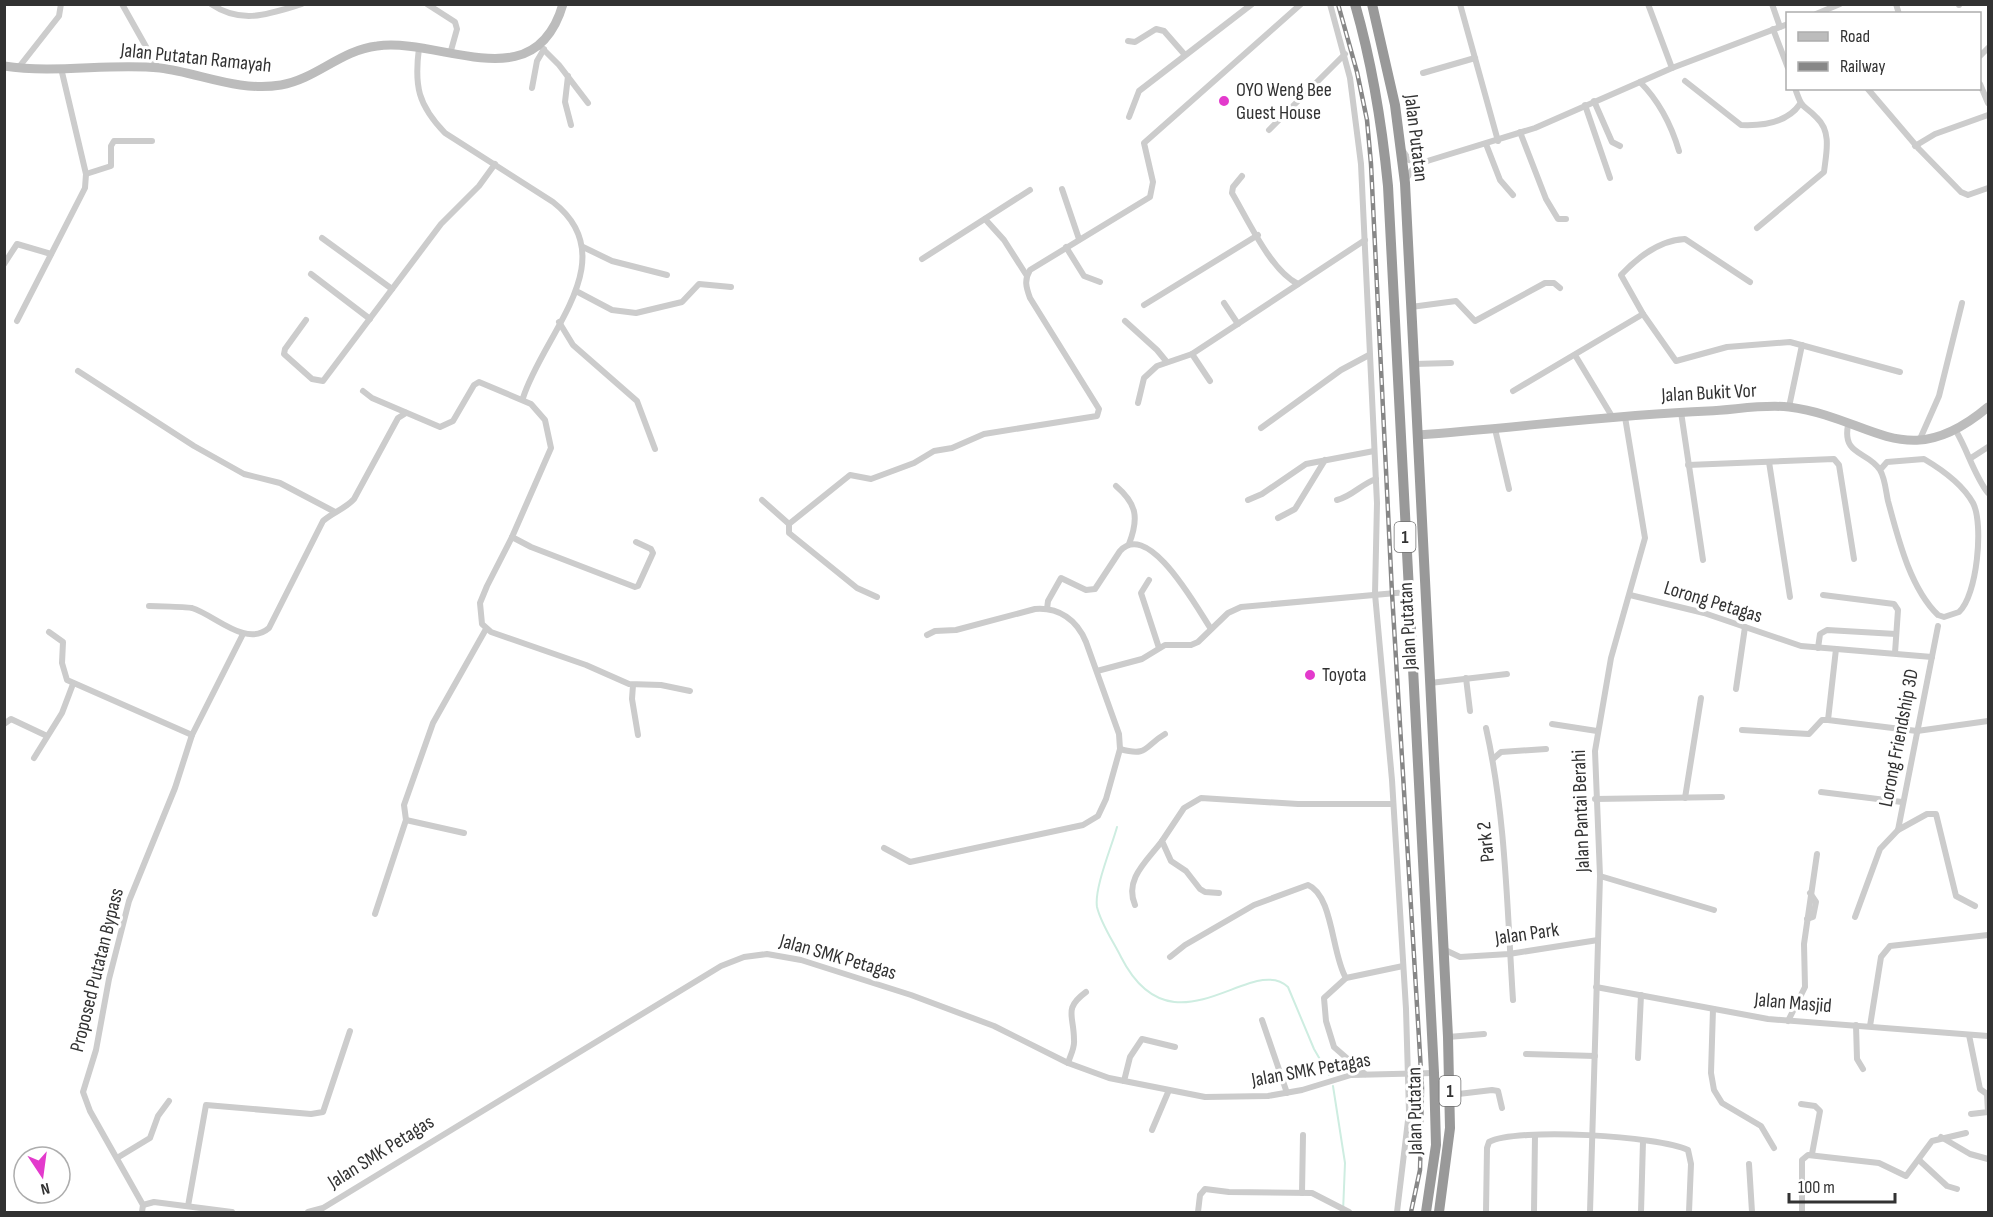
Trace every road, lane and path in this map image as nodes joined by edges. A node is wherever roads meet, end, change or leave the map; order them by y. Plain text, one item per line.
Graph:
1 (61, 4) edge
2 (122, 4) edge
3 (211, 4) edge
4 (302, 4) edge
5 (427, 4) edge
6 (563, 4) edge
7 (1252, 4) edge
8 (1301, 4) edge
9 (1330, 4) edge
10 (1355, 4) edge
11 (1372, 4) edge
12 (1460, 4) edge
13 (1648, 4) edge
14 (1772, 4) edge
15 (1840, 4) edge
16 (1833, 11) edge
17 (1786, 25) edge
18 (1777, 28) junction
19 (1128, 40) dead end
20 (542, 47) junction
21 (419, 48) junction
22 (450, 54) junction
23 (1345, 54) junction
24 (1185, 55) junction
25 (1475, 58) junction
26 (1786, 61) edge
27 (4, 66) edge
28 (19, 67) junction
29 (62, 68) junction
30 (158, 68) junction
31 (1672, 68) junction
32 (1422, 73) dead end
33 (568, 76) junction
34 (1685, 81) dead end
35 (1640, 82) junction
36 (1981, 86) edge
37 (532, 88) dead end
38 (1796, 90) edge
39 (1869, 90) edge
40 (1594, 101) junction
41 (588, 103) dead end
42 (1989, 103) edge
43 (1800, 104) junction
44 (1395, 105) junction
45 (1586, 105) junction
46 (1377, 108) junction
47 (1989, 115) edge
48 (1129, 117) dead end
49 (571, 125) dead end
50 (1269, 130) dead end
51 (1520, 132) junction
52 (152, 141) dead end
53 (1498, 141) junction
54 (1486, 144) junction
55 (1620, 146) dead end
56 (1915, 146) junction
57 (1402, 149) junction
58 (1679, 151) dead end
59 (1424, 162) junction
60 (495, 164) junction
61 (86, 174) junction
62 (1242, 176) dead end
63 (1610, 178) dead end
64 (1405, 183) junction
65 (1989, 188) edge
66 (1062, 189) dead end
67 (1030, 190) dead end
68 (1514, 195) dead end
69 (985, 219) junction
70 (1566, 219) dead end
71 (1756, 228) dead end
72 (1258, 235) junction
73 (322, 238) dead end
74 (1080, 239) junction
75 (1365, 240) junction
76 (583, 247) junction
77 (1066, 247) junction
78 (51, 254) junction
79 (922, 259) dead end
80 (4, 264) edge
81 (311, 274) dead end
82 (667, 275) dead end
83 (1026, 276) junction
84 (1100, 282) dead end
85 (1750, 282) dead end
86 (1299, 284) junction
87 (731, 287) dead end
88 (392, 288) junction
89 (1560, 288) dead end
90 (576, 291) junction
91 (1224, 303) dead end
92 (1962, 303) dead end
93 (1144, 305) dead end
94 (1411, 307) junction
95 (1643, 314) junction
96 (370, 319) junction
97 (306, 320) dead end
98 (17, 321) dead end
99 (1125, 321) dead end
100 (559, 322) junction
101 (1238, 324) junction
102 (1802, 345) junction
103 (1192, 354) junction
104 (1369, 355) junction
105 (1575, 355) junction
106 (1166, 362) junction
107 (1451, 363) dead end
108 (1414, 364) junction
109 (78, 371) dead end
110 (1899, 372) dead end
111 (1210, 381) dead end
112 (363, 391) dead end
113 (1513, 391) dead end
114 (523, 398) junction
115 (1138, 403) dead end
116 (1790, 407) junction
117 (1989, 407) edge
118 (1680, 412) junction
119 (406, 413) junction
120 (1625, 417) junction
121 (1613, 418) junction
122 (1848, 425) junction
123 (1261, 428) dead end
124 (1401, 429) junction
125 (1495, 429) junction
126 (1418, 431) junction
127 (1956, 431) junction
128 (1920, 439) junction
129 (1989, 447) edge
130 (655, 449) dead end
131 (1374, 451) junction
132 (1971, 458) junction
133 (1325, 459) junction
134 (1769, 462) junction
135 (1688, 465) junction
136 (1880, 470) junction
137 (1376, 480) junction
138 (1116, 486) dead end
139 (1509, 489) dead end
140 (1989, 493) edge
141 (762, 500) dead end
142 (1248, 500) dead end
143 (1337, 500) dead end
144 (335, 512) junction
145 (1278, 518) dead end
146 (789, 524) junction
147 (512, 537) junction
148 (636, 542) dead end
149 (1129, 544) junction
150 (1854, 559) dead end
151 (1703, 560) dead end
152 (1149, 580) dead end
153 (1407, 592) junction
154 (1375, 594) junction
155 (1630, 595) junction
156 (1823, 595) dead end
157 (877, 597) dead end
158 (1790, 597) dead end
159 (149, 606) dead end
160 (1047, 609) junction
161 (1938, 626) dead end
162 (1426, 627) junction
163 (1745, 627) junction
164 (486, 629) junction
165 (1210, 629) junction
166 (1409, 629) junction
167 (49, 632) dead end
168 (243, 634) junction
169 (1896, 634) junction
170 (927, 635) dead end
171 (1159, 648) junction
172 (1818, 648) junction
173 (1836, 649) junction
174 (1895, 653) junction
175 (1932, 657) junction
176 (1097, 671) junction
177 (1507, 674) dead end
178 (1466, 678) junction
179 (1428, 683) junction
180 (73, 684) junction
181 (633, 685) junction
182 (1736, 689) dead end
183 (690, 691) dead end
184 (1701, 698) dead end
185 (1470, 711) dead end
186 (1828, 720) junction
187 (1989, 721) edge
188 (4, 724) edge
189 (1552, 724) dead end
190 (1486, 728) dead end
191 (1742, 730) dead end
192 (1597, 731) junction
193 (1917, 731) junction
194 (1166, 734) dead end
195 (192, 735) junction
196 (639, 735) dead end
197 (46, 736) junction
198 (1546, 749) dead end
199 (1120, 750) junction
200 (34, 758) dead end
201 (1493, 759) junction
202 (1821, 792) dead end
203 (1722, 797) dead end
204 (1685, 798) junction
205 (1595, 800) junction
206 (1902, 802) junction
207 (1393, 804) junction
208 (406, 820) junction
209 (1898, 830) junction
210 (464, 833) dead end
211 (1162, 841) junction
212 (884, 848) dead end
213 (1816, 854) dead end
214 (1600, 876) junction
215 (1219, 893) dead end
216 (1135, 905) dead end
217 (1975, 906) dead end
218 (1714, 910) dead end
219 (375, 914) dead end
220 (1855, 917) dead end
221 (1989, 935) edge
222 (1598, 940) junction
223 (1443, 949) junction
224 (1509, 954) junction
225 (1170, 957) dead end
226 (1460, 957) junction
227 (1402, 966) junction
228 (1444, 968) junction
229 (1346, 978) junction
230 (1596, 987) junction
231 (1086, 992) dead end
232 (1641, 995) junction
233 (1513, 1000) dead end
234 (1713, 1009) junction
235 (1262, 1020) dead end
236 (1788, 1021) junction
237 (1857, 1025) junction
238 (1870, 1026) junction
239 (350, 1031) dead end
240 (1484, 1034) dead end
241 (1969, 1035) junction
242 (1989, 1036) edge
243 (1448, 1037) junction
244 (1175, 1047) dead end
245 (1526, 1054) dead end
246 (1594, 1056) junction
247 (1638, 1058) dead end
248 (1068, 1063) junction
249 (1863, 1069) dead end
250 (1407, 1073) junction
251 (1434, 1073) junction
252 (1365, 1074) junction
253 (1124, 1081) junction
254 (1169, 1090) junction
255 (1287, 1093) junction
256 (1450, 1095) junction
257 (169, 1101) dead end
258 (1801, 1104) dead end
259 (1502, 1108) dead end
260 (1971, 1114) dead end
261 (1152, 1130) dead end
262 (1966, 1132) dead end
263 (1592, 1134) junction
264 (1303, 1135) dead end
265 (1535, 1135) junction
266 (1941, 1137) junction
267 (1643, 1141) junction
268 (1774, 1148) dead end
269 (1812, 1154) junction
270 (117, 1158) junction
271 (1989, 1159) edge
272 (1919, 1160) junction
273 (1749, 1164) dead end
274 (1957, 1190) dead end
275 (1302, 1192) junction
276 (1333, 1204) junction
277 (142, 1205) junction
278 (188, 1206) junction
279 (142, 1212) edge
280 (232, 1212) edge
281 (308, 1212) edge
282 (1198, 1212) edge
283 (1331, 1212) edge
284 (1349, 1212) edge
285 (1397, 1212) edge
286 (1426, 1212) edge
287 (1439, 1212) edge
288 (1486, 1212) edge
289 (1534, 1212) edge
290 (1590, 1212) edge
291 (1641, 1212) edge
292 (1689, 1212) edge
293 (1752, 1212) edge
294 (1802, 1212) edge

1 - 28 street
2 - 30 street
3 - 4 street
5 - 22 street
6 - 20 main road
7 - 24 street
8 - 74 street
9 - 23 street
10 - 46 highway, Jalan Putatan / 1
11 - 44 highway, Jalan Putatan / 1
12 - 25 street
13 - 31 street
14 - 18 street
15 - 16 street
17 - 18 street
18 - 26 street
18 - 31 street
19 - 24 street
20 - 22 main road, Jalan Putatan Ramayah
20 - 33 street
20 - 37 street
21 - 22 main road, Jalan Putatan Ramayah
21 - 30 main road, Jalan Putatan Ramayah
21 - 60 street
23 - 50 street
23 - 75 street
24 - 48 street
25 - 32 street
25 - 53 street
27 - 28 main road, Jalan Putatan Ramayah
28 - 29 main road, Jalan Putatan Ramayah
29 - 30 main road, Jalan Putatan Ramayah
29 - 61 street
31 - 35 street
33 - 41 street
33 - 49 street
34 - 43 street
35 - 40 street
35 - 58 street
36 - 42 street
38 - 43 street
39 - 56 street
40 - 45 street
40 - 55 street
43 - 71 street
44 - 46 highway
44 - 57 highway, Jalan Putatan / 1
45 - 51 street
45 - 63 street
46 - 124 highway, Jalan Putatan / 1
47 - 56 street
51 - 53 street
51 - 70 street
52 - 61 street
53 - 54 street
54 - 59 street
54 - 68 street
56 - 65 street
57 - 59 street
57 - 64 highway, Jalan Putatan / 1
59 - 64 street
60 - 76 street
60 - 88 street
61 - 78 street
62 - 72 street
64 - 94 highway, Jalan Putatan / 1
66 - 74 street
67 - 69 street
69 - 79 street
69 - 83 street
72 - 86 street
72 - 93 street
73 - 88 street
74 - 77 street
75 - 86 street
75 - 104 street
76 - 82 street
76 - 90 street
77 - 83 street
77 - 84 street
78 - 80 street
78 - 98 street
81 - 96 street
83 - 146 street
85 - 95 street
86 - 101 street
87 - 90 street
88 - 96 street
89 - 94 street
90 - 100 street
91 - 101 street
92 - 128 street
94 - 108 highway, Jalan Putatan / 1
95 - 102 street
95 - 105 street
96 - 97 street
99 - 106 street
100 - 114 street
100 - 130 street
101 - 103 street
102 - 110 street
102 - 116 street
103 - 106 street
103 - 111 street
104 - 123 street
104 - 131 street
105 - 113 street
105 - 121 street
106 - 115 street
107 - 108 street
108 - 126 highway, Jalan Putatan / 1
109 - 144 street
112 - 119 street
114 - 119 street
114 - 147 street
116 - 118 main road, Jalan Bukit Vor
116 - 122 main road, Jalan Bukit Vor
117 - 127 main road, Jalan Bukit Vor
118 - 120 main road, Jalan Bukit Vor
118 - 135 street
119 - 144 street
120 - 121 main road, Jalan Bukit Vor
120 - 155 street, Jalan Pantai Berahi
121 - 125 main road, Jalan Bukit Vor
122 - 128 main road, Jalan Bukit Vor
122 - 136 street
124 - 126 highway
124 - 153 highway, Jalan Putatan / 1
125 - 126 main road, Jalan Bukit Vor
125 - 139 street
126 - 162 highway, Jalan Putatan / 1
127 - 128 main road, Jalan Bukit Vor
127 - 132 street
129 - 132 street
131 - 133 street
131 - 137 street
132 - 140 street
133 - 142 street
133 - 145 street
134 - 135 street
134 - 150 street
134 - 158 street
135 - 151 street
136 - 136 street
137 - 143 street
137 - 154 street
138 - 149 street
141 - 146 street
144 - 168 street
146 - 157 street
147 - 148 street
147 - 164 street
149 - 160 street
149 - 165 street
152 - 171 street
153 - 154 street
153 - 166 highway, Jalan Putatan / 1
154 - 165 street
154 - 207 street
155 - 163 street, Lorong Petagas
155 - 192 street, Jalan Pantai Berahi
156 - 169 street
159 - 168 street
160 - 170 street
160 - 176 street
161 - 175 street, Lorong Friendship 3D
162 - 166 highway
162 - 179 highway, Jalan Putatan / 1
163 - 172 street, Lorong Petagas
163 - 182 street
164 - 181 street
164 - 208 street
165 - 171 street
166 - 251 highway, Jalan Putatan / 1
167 - 180 street
168 - 195 street, Proposed Putatan Bypass
169 - 172 street
169 - 174 street
171 - 176 street
172 - 173 street, Lorong Petagas
173 - 174 street, Lorong Petagas
173 - 186 street
174 - 175 street, Lorong Petagas
175 - 193 street, Lorong Friendship 3D
176 - 199 street
177 - 178 street
178 - 179 street
178 - 185 street
179 - 223 highway, Jalan Putatan / 1
180 - 195 street
180 - 197 street
181 - 183 street
181 - 196 street
184 - 204 street
186 - 191 street
186 - 193 street
187 - 193 street
188 - 197 street
189 - 192 street
190 - 201 street, Park 2
192 - 205 street, Jalan Pantai Berahi
193 - 206 street, Lorong Friendship 3D
194 - 199 street
195 - 270 street, Proposed Putatan Bypass
197 - 200 street
198 - 201 street
199 - 212 street
201 - 224 street, Park 2
202 - 206 street
203 - 204 street
204 - 205 street
205 - 214 street, Jalan Pantai Berahi
206 - 209 street, Lorong Friendship 3D
207 - 211 street
207 - 227 street
208 - 210 street
208 - 219 street
209 - 217 street
209 - 220 street, Lorong Friendship 3D
211 - 215 street
211 - 216 street
213 - 236 street
214 - 218 street
214 - 222 street, Jalan Pantai Berahi
221 - 238 street
222 - 224 street, Jalan Park
222 - 230 street, Jalan Pantai Berahi
223 - 226 street, Jalan Park
223 - 228 highway, Jalan Putatan / 1
224 - 226 street, Jalan Park
224 - 233 street, Park 2
225 - 229 street
226 - 228 street
227 - 229 street
227 - 250 street
228 - 243 highway, Jalan Putatan / 1
229 - 252 street
230 - 232 street, Jalan Masjid
230 - 246 street, Jalan Pantai Berahi
231 - 248 street
232 - 234 street, Jalan Masjid
232 - 247 street
234 - 236 street, Jalan Masjid
234 - 268 street
235 - 255 street
236 - 237 street, Jalan Masjid
237 - 238 street, Jalan Masjid
237 - 249 street
238 - 241 street, Jalan Masjid
239 - 278 street
240 - 243 street
241 - 242 street, Jalan Masjid
241 - 260 street
243 - 256 highway, Jalan Putatan / 1
244 - 253 street
245 - 246 street
246 - 263 street, Jalan Pantai Berahi
248 - 253 street, Jalan SMK Petagas
248 - 281 street, Jalan SMK Petagas
250 - 251 street, Jalan SMK Petagas
250 - 252 street, Jalan SMK Petagas
250 - 285 street
251 - 286 highway, Jalan Putatan / 1
252 - 255 street, Jalan SMK Petagas
253 - 254 street, Jalan SMK Petagas
254 - 255 street, Jalan SMK Petagas
254 - 261 street
256 - 259 street
256 - 287 highway, Jalan Putatan / 1
257 - 270 street
258 - 269 street
262 - 266 street
263 - 265 street
263 - 267 street
263 - 290 street, Jalan Pantai Berahi
264 - 275 street
265 - 288 street
265 - 289 street
266 - 271 street
266 - 272 street
267 - 291 street
267 - 292 street
269 - 272 street
269 - 294 street
270 - 277 street, Proposed Putatan Bypass
272 - 274 street
273 - 293 street
275 - 276 street
275 - 282 street
276 - 283 street
276 - 284 street
277 - 278 street
277 - 279 street, Proposed Putatan Bypass
278 - 280 street

